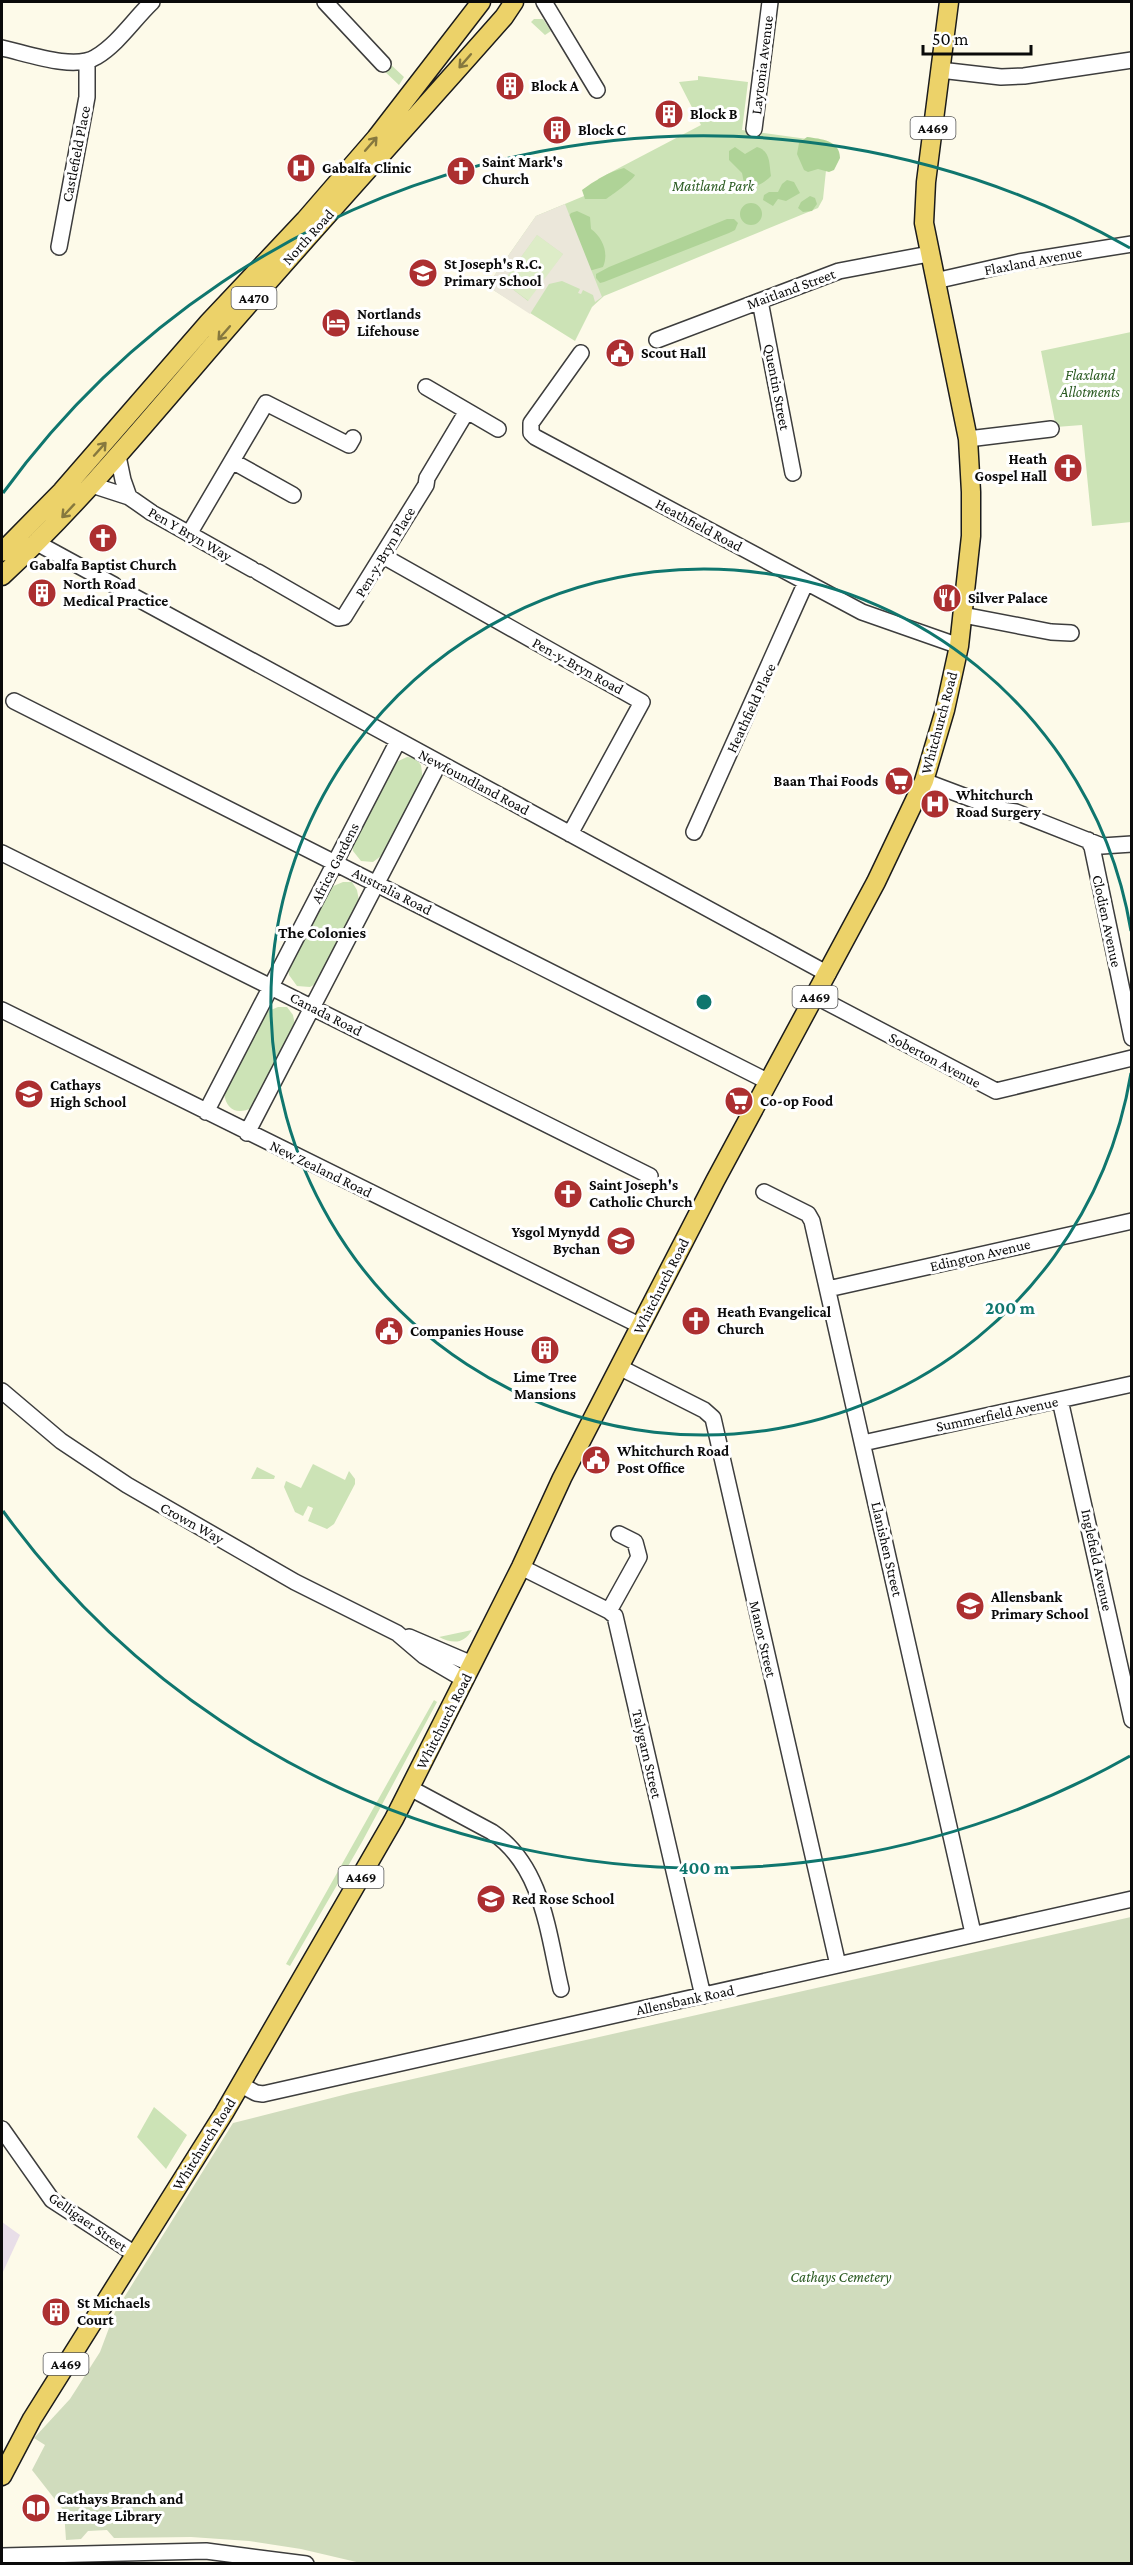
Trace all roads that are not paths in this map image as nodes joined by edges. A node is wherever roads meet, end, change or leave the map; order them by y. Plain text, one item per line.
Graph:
1 (152, 2) edge
2 (325, 2) edge
3 (481, 2) edge
4 (514, 2) edge
5 (526, 2) edge
6 (544, 2) edge
7 (770, 2) edge
8 (949, 2) edge
9 (504, 17) junction
10 (2, 48) edge
11 (1131, 60) edge
12 (87, 62) junction
13 (383, 64) dead end
14 (940, 70) junction
15 (597, 90) dead end
16 (754, 129) dead end
17 (1131, 244) edge
18 (59, 247) dead end
19 (929, 254) junction
20 (935, 281) junction
21 (760, 301) junction
22 (657, 340) dead end
23 (581, 353) dead end
24 (426, 387) dead end
25 (467, 411) junction
26 (498, 429) dead end
27 (1051, 429) dead end
28 (353, 438) dead end
29 (968, 439) junction
30 (118, 456) junction
31 (232, 461) junction
32 (793, 473) dead end
33 (92, 485) junction
34 (293, 495) dead end
35 (129, 497) junction
36 (189, 534) junction
37 (37, 543) junction
38 (2, 552) edge
39 (382, 556) junction
40 (2, 576) edge
41 (806, 582) junction
42 (963, 615) junction
43 (344, 617) joint
44 (1071, 633) dead end
45 (959, 646) junction
46 (7, 697) edge
47 (398, 741) junction
48 (439, 763) junction
49 (924, 781) junction
50 (694, 832) dead end
51 (570, 834) junction
52 (1088, 840) junction
53 (1131, 844) edge
54 (2, 853) edge
55 (335, 863) junction
56 (377, 884) junction
57 (828, 974) junction
58 (272, 986) junction
59 (815, 996) junction
60 (313, 1007) junction
61 (2, 1010) edge
62 (1131, 1038) edge
63 (1131, 1058) edge
64 (769, 1082) junction
65 (206, 1112) junction
66 (247, 1133) junction
67 (650, 1176) dead end
68 (764, 1192) dead end
69 (1131, 1221) edge
70 (828, 1288) junction
71 (640, 1326) junction
72 (619, 1367) junction
73 (1131, 1384) edge
74 (2, 1391) edge
75 (1060, 1400) junction
76 (863, 1443) junction
77 (619, 1534) dead end
78 (521, 1567) junction
79 (609, 1611) junction
80 (468, 1672) junction
81 (1131, 1720) edge
82 (411, 1788) junction
83 (1131, 1899) edge
84 (974, 1934) junction
85 (838, 1965) junction
86 (561, 1989) dead end
87 (703, 1996) junction
88 (240, 2085) junction
89 (2, 2128) edge
90 (135, 2254) junction
91 (2, 2476) edge
92 (2, 2556) edge
93 (243, 2559) edge
94 (306, 2564) edge

1 - 12 street
2 - 13 street
38 -> 3 main road, North Road / A470
4 - 9 main road, North Road / A470
5 - 9 main road
6 - 15 street
7 - 16 street, Laytonia Avenue
8 - 14 main road, Whitchurch Road / A469
9 -> 30 main road, North Road / A470
10 - 12 street
11 - 14 street
12 - 18 street, Castlefield Place
14 - 19 main road, Whitchurch Road / A469
17 - 20 street, Flaxland Avenue
19 - 20 main road, Whitchurch Road / A469
19 - 21 street, Maitland Street
20 - 29 main road, Whitchurch Road / A469
21 - 22 street, Maitland Street
21 - 32 street, Quentin Street
23 - 41 street, Heathfield Road
24 - 25 street
25 - 26 street
25 - 39 street, Pen-y-Bryn Place
27 - 29 street
28 - 31 street
29 - 42 main road, Whitchurch Road / A469
30 - 33 main road, North Road / A470
30 - 35 street
31 - 34 street
31 - 36 street
33 - 35 street, Pen Y Bryn Way
33 -> 37 main road, North Road / A470
35 - 36 street, Pen Y Bryn Way
36 - 43 street, Pen Y Bryn Way
37 - 40 main road, North Road / A470
37 - 47 street, Newfoundland Road
39 - 43 street, Pen-y-Bryn Place
39 - 51 street, Pen-y-Bryn Road
41 - 45 street, Heathfield Road
41 - 50 street, Heathfield Place
42 - 44 street
42 - 45 main road, Whitchurch Road / A469
45 - 49 main road, Whitchurch Road / A469
46 - 55 street, Australia Road
47 - 48 street, Newfoundland Road
47 - 55 street, Africa Gardens
48 - 51 street, Newfoundland Road
48 - 56 street
49 - 52 street
49 - 57 main road, Whitchurch Road / A469
51 - 57 street, Newfoundland Road
52 - 53 street
52 - 62 street, Clodien Avenue
54 - 58 street, Canada Road
55 - 56 street, Australia Road
55 - 58 street, Africa Gardens
56 - 60 street
56 - 64 street, Australia Road
57 - 59 main road, Whitchurch Road / A469
58 - 60 street, Canada Road
58 - 65 street, Africa Gardens
59 - 63 street, Soberton Avenue
59 - 64 main road, Whitchurch Road / A469
60 - 66 street
60 - 67 street, Canada Road
61 - 65 street, New Zealand Road
64 - 71 main road, Whitchurch Road / A469
65 - 66 street, New Zealand Road
66 - 71 street, New Zealand Road
68 - 70 street, Llanishen Street
69 - 70 street, Edington Avenue
70 - 76 street, Llanishen Street
71 - 72 main road, Whitchurch Road / A469
72 - 78 main road, Whitchurch Road / A469
72 - 85 street, Manor Street
73 - 75 street, Summerfield Avenue
74 - 80 street, Crown Way
75 - 76 street, Summerfield Avenue
75 - 81 street, Inglefield Avenue
76 - 84 street, Llanishen Street
77 - 79 street
78 - 79 street
78 - 80 main road, Whitchurch Road / A469
79 - 87 street, Talygarn Street
80 - 82 main road, Whitchurch Road / A469
82 - 86 street
82 - 88 main road, Whitchurch Road / A469
83 - 84 street, Allensbank Road
84 - 85 street, Allensbank Road
85 - 87 street, Allensbank Road
87 - 88 street, Allensbank Road
88 - 90 main road, Whitchurch Road / A469
89 - 90 street, Gelligaer Street
90 - 91 main road, Whitchurch Road / A469
92 - 93 street
93 - 94 street

